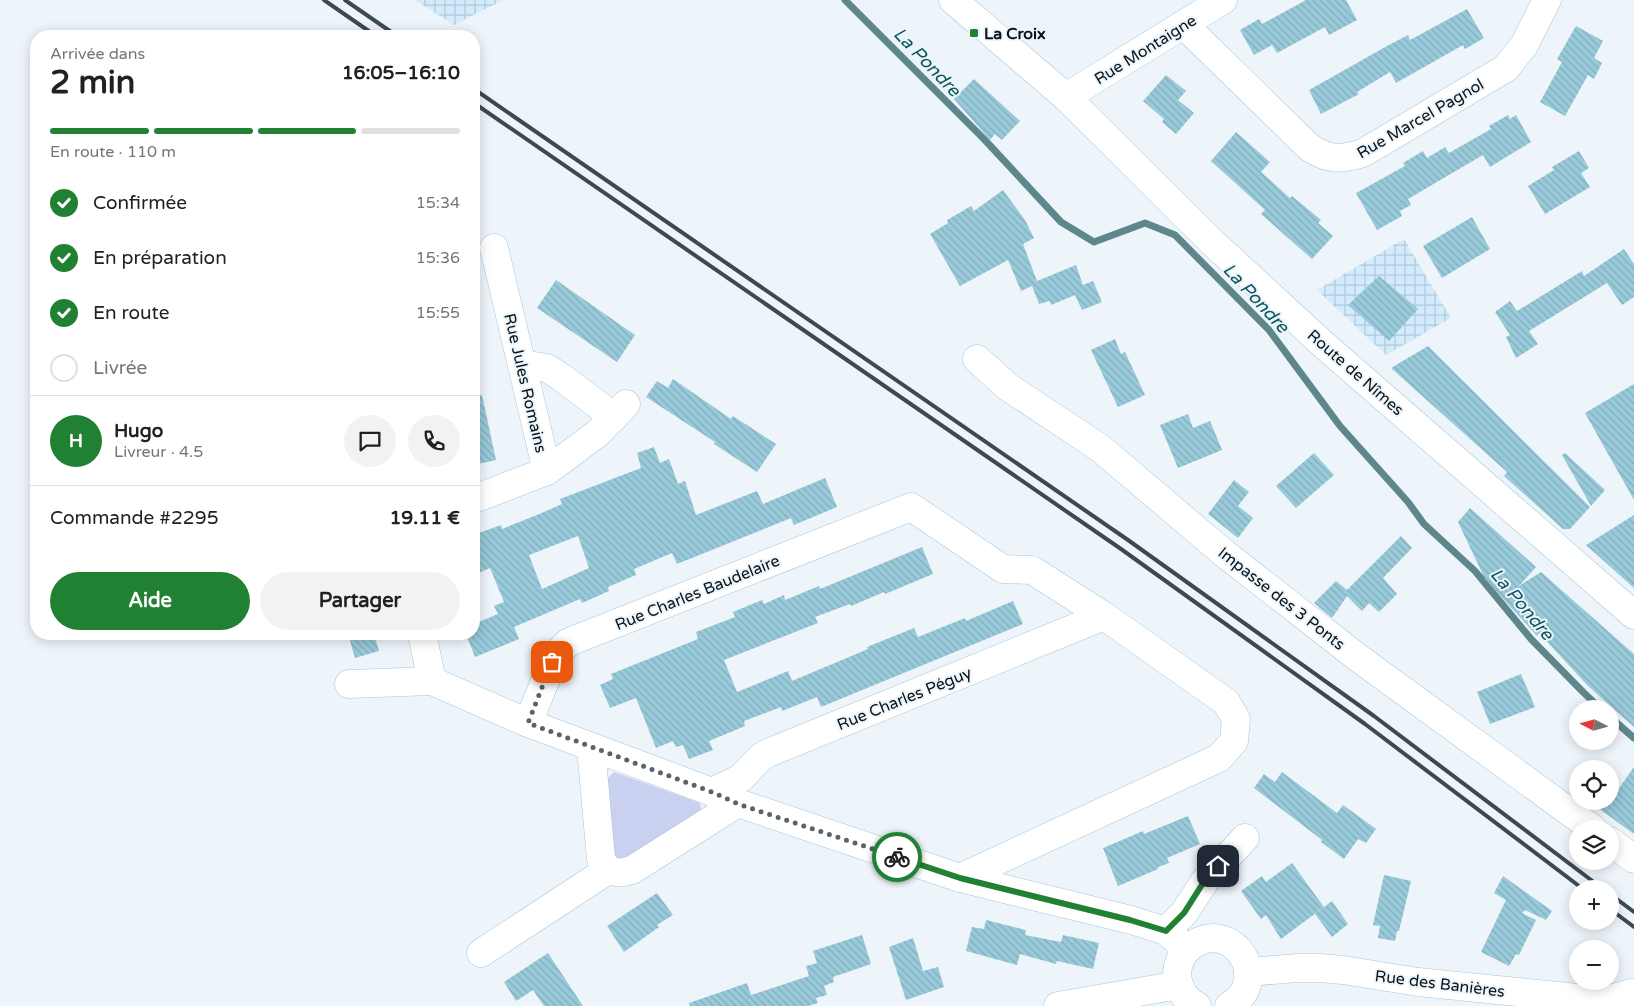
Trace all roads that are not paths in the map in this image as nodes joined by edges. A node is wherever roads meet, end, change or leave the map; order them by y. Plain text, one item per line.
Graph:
1 (953, 0) edge
2 (1223, 0) edge
3 (1547, 0) edge
4 (1184, 25) junction
5 (1066, 98) junction
6 (494, 248) dead end
7 (977, 359) dead end
8 (522, 364) junction
9 (546, 471) junction
10 (480, 498) edge
11 (1634, 615) edge
12 (1104, 616) junction
13 (423, 640) edge
14 (432, 681) junction
15 (349, 684) dead end
16 (528, 723) junction
17 (591, 748) junction
18 (712, 792) junction
19 (738, 804) junction
20 (1581, 820) edge
21 (1245, 838) dead end
22 (1619, 848) edge
23 (1634, 859) edge
24 (608, 870) junction
25 (960, 878) junction
26 (1166, 931) junction
27 (1188, 949) junction
28 (481, 953) dead end
29 (1248, 972) junction
30 (1632, 995) edge
31 (1191, 1000) edge
32 (1058, 1006) edge
33 (1229, 1006) edge

1 - 5 street, Route de Nîmes
2 - 4 street, Rue Montaigne
3 - 4 street, Rue Marcel Pagnol
4 - 5 street, Rue Montaigne
5 - 11 street, Route de Nîmes
6 - 8 street, Rue Jules Romains
7 - 20 street, Impasse des 3 Ponts
8 - 9 street, Rue Jules Romains
8 - 9 street
9 - 10 street, Rue Jules Romains
12 - 16 street, Rue Charles Baudelaire
12 - 18 street, Rue Charles Péguy
12 - 25 street
13 - 14 street
14 - 15 street
14 - 16 street
16 - 17 street
17 - 18 street
17 - 24 street
18 - 19 street
19 - 24 street
19 - 25 street
21 - 26 street
22 - 23 street
24 - 28 street
25 - 26 street
26 - 27 street
27 - 29 street
27 - 31 street
29 - 30 street, Rue des Banières
29 - 33 street
31 - 32 street

